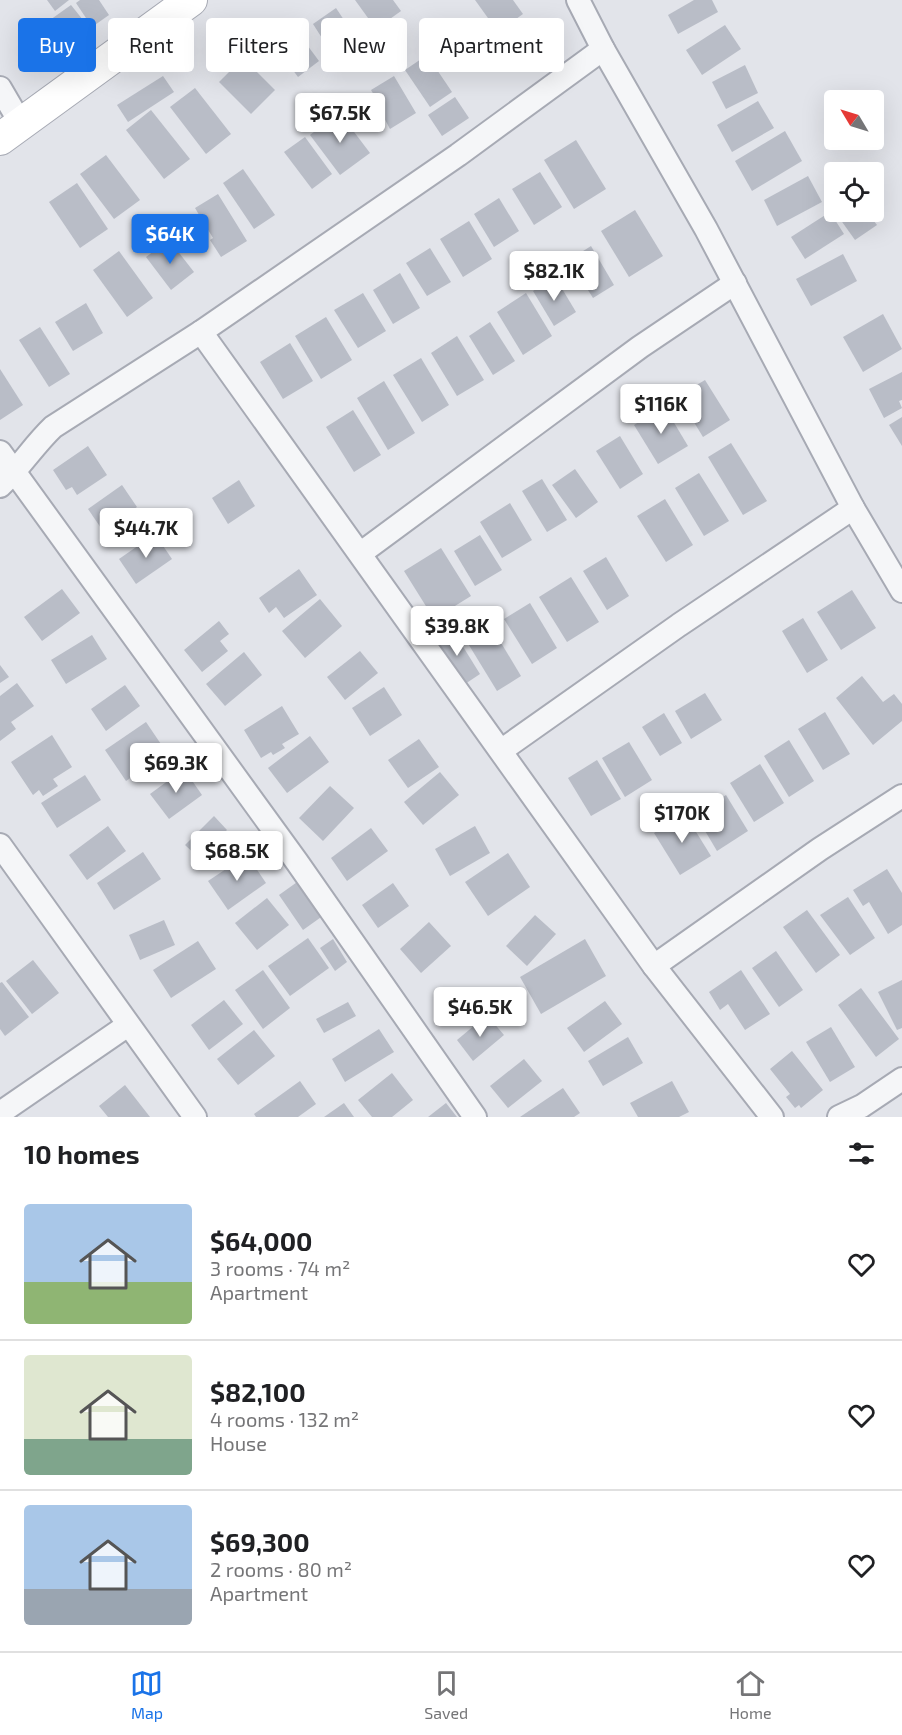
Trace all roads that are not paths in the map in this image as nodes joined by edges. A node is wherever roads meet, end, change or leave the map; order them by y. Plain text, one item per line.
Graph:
1 (191, 0) edge
2 (578, 0) edge
3 (603, 49) junction
4 (0, 88) edge
5 (11, 131) edge
6 (735, 283) junction
7 (201, 332) junction
8 (0, 452) edge
9 (7, 480) edge
10 (853, 508) junction
11 (361, 553) junction
12 (902, 591) edge
13 (502, 750) junction
14 (902, 796) edge
15 (0, 845) edge
16 (654, 966) junction
17 (128, 1025) junction
18 (902, 1079) edge
19 (0, 1113) edge
20 (195, 1117) edge
21 (475, 1117) edge
22 (772, 1117) edge
23 (839, 1117) edge

1 - 5 street
2 - 3 street
3 - 6 street
3 - 7 street
4 - 5 street
6 - 10 street
6 - 11 street
7 - 9 street
7 - 11 street
8 - 9 street
9 - 21 street
10 - 12 street
10 - 13 street
11 - 13 street
13 - 16 street
14 - 16 street
15 - 17 street
16 - 22 street
17 - 19 street
17 - 20 street
18 - 23 street

